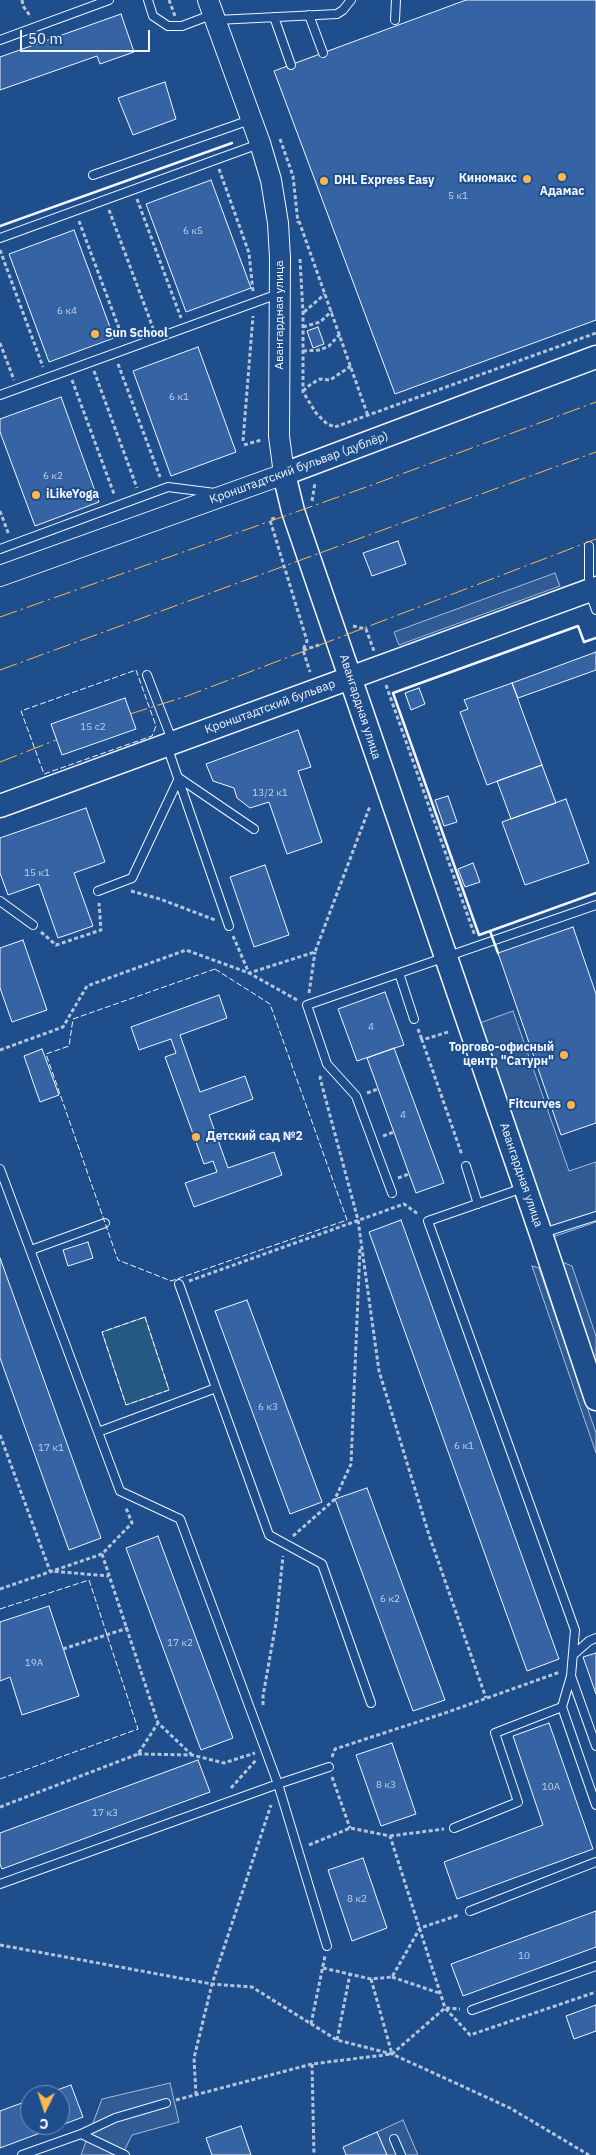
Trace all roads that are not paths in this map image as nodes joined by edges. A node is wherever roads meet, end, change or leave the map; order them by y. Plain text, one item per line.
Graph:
1 (110, 0) edge
2 (148, 0) edge
3 (352, 0) edge
4 (396, 0) edge
5 (212, 12) edge
6 (309, 15) junction
7 (274, 17) junction
8 (395, 20) dead end
9 (0, 40) edge
10 (323, 53) dead end
11 (292, 65) dead end
12 (252, 120) junction
13 (260, 143) junction
14 (92, 175) dead end
15 (0, 238) edge
16 (280, 293) junction
17 (596, 357) edge
18 (0, 395) edge
19 (284, 474) junction
20 (227, 495) junction
21 (589, 546) dead end
22 (0, 549) edge
23 (0, 576) edge
24 (594, 596) edge
25 (147, 674) dead end
26 (350, 678) junction
27 (170, 744) junction
28 (179, 778) junction
29 (0, 806) edge
30 (254, 829) dead end
31 (98, 891) road end
32 (0, 901) edge
33 (596, 905) edge
34 (33, 925) road end
35 (229, 926) road end
36 (445, 957) junction
37 (399, 973) junction
38 (414, 1019) dead end
39 (466, 1166) road end
40 (0, 1169) edge
41 (525, 1187) junction
42 (392, 1193) dead end
43 (478, 1204) junction
44 (596, 1216) edge
45 (105, 1223) dead end
46 (541, 1234) junction
47 (31, 1250) junction
48 (179, 1284) road end
49 (216, 1388) junction
50 (596, 1399) edge
51 (98, 1432) junction
52 (596, 1638) edge
53 (573, 1656) junction
54 (571, 1676) junction
55 (371, 1703) dead end
56 (562, 1707) junction
57 (596, 1746) edge
58 (329, 1767) road end
59 (278, 1784) junction
60 (596, 1805) edge
61 (454, 1828) road end
62 (596, 1862) edge
63 (0, 1884) edge
64 (470, 1911) road end
65 (327, 1946) road end
66 (596, 1966) edge
67 (472, 2010) road end
68 (166, 2103) road end
69 (81, 2134) junction
70 (394, 2138) dead end
71 (22, 2155) edge
72 (125, 2155) edge
73 (401, 2155) edge

1 - 9 lane
2 - 5 lane
3 - 6 lane
4 - 8 lane
5 - 7 lane
5 - 12 street, Авангардная улица
6 - 7 lane
6 - 10 lane
7 - 11 lane
12 - 13 street, Авангардная улица
12 - 14 lane
13 - 15 lane
13 - 16 street, Авангардная улица
16 - 18 lane
16 - 19 street, Авангардная улица
17 - 19 main road, Кронштадтский бульвар (дублёр)
19 - 20 street, Кронштадтский бульвар (дублёр)
19 - 26 main road, Авангардная улица
20 - 22 lane
20 - 23 street, Кронштадтский бульвар (дублёр)
21 - 24 lane
24 - 26 main road, Кронштадтский бульвар
25 - 27 lane
26 - 27 main road, Кронштадтский бульвар
26 - 36 main road, Авангардная улица
27 - 28 lane
27 - 29 main road, Кронштадтский бульвар
28 - 30 lane
28 - 31 lane
28 - 35 lane
32 - 34 lane
33 - 36 lane
36 - 37 lane
36 - 41 main road, Авангардная улица
37 - 38 lane
37 - 42 lane
39 - 43 lane
40 - 47 lane
41 - 43 lane
41 - 46 main road, Авангардная улица
43 - 53 lane
44 - 46 lane
45 - 47 lane
46 - 50 main road, Авангардная улица
47 - 51 lane
48 - 49 lane
49 - 51 lane
49 - 55 lane
51 - 59 lane
52 - 53 lane
53 - 54 lane
54 - 56 lane
54 - 57 lane
56 - 60 lane
56 - 61 lane
58 - 59 lane
59 - 63 lane
59 - 65 lane
62 - 64 lane
66 - 67 lane
68 - 69 lane
69 - 71 lane
69 - 72 lane
70 - 73 lane

